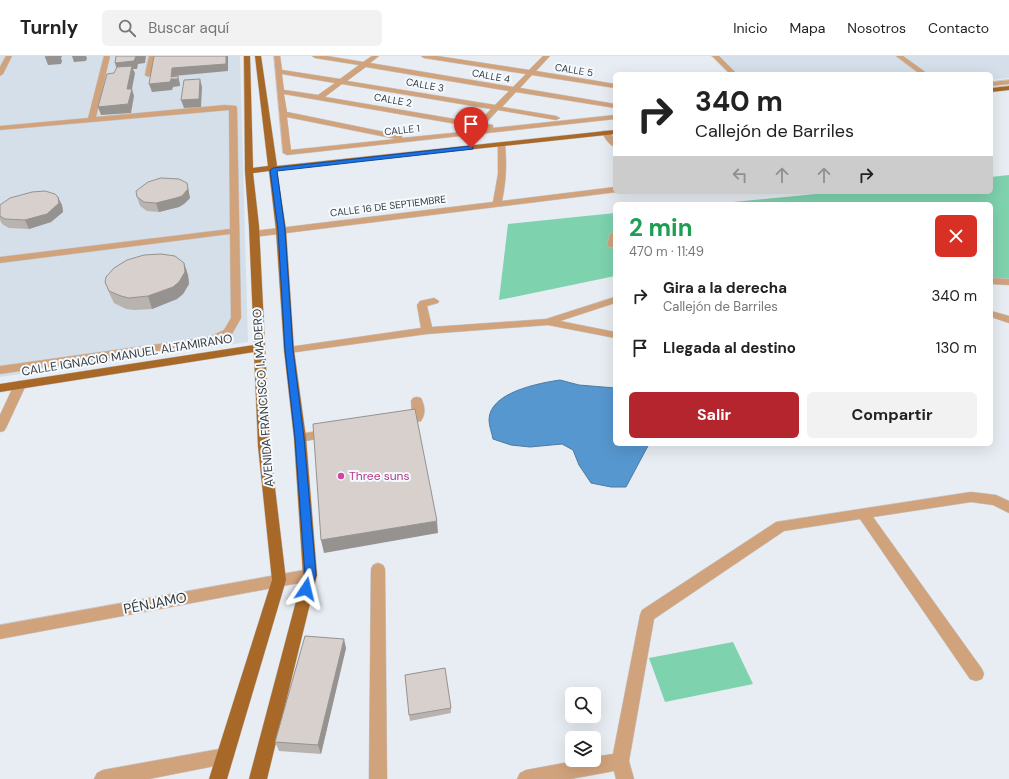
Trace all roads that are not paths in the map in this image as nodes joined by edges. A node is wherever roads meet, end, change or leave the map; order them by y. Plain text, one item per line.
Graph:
1 (9, 56) edge
2 (17, 56) edge
3 (107, 56) edge
4 (152, 56) edge
5 (247, 56) edge
6 (258, 56) edge
7 (277, 56) edge
8 (315, 56) edge
9 (376, 56) edge
10 (424, 56) edge
11 (547, 56) edge
12 (715, 56) edge
13 (899, 56) edge
14 (0, 58) edge
15 (365, 64) junction
16 (278, 71) junction
17 (732, 72) edge
18 (922, 72) edge
19 (530, 73) junction
20 (0, 74) edge
21 (148, 75) dead end
22 (342, 81) junction
23 (1009, 82) edge
24 (993, 84) edge
25 (613, 86) edge
26 (1009, 88) edge
27 (514, 90) junction
28 (993, 90) edge
29 (280, 91) junction
30 (319, 98) junction
31 (613, 106) edge
32 (496, 107) junction
33 (283, 114) junction
34 (613, 117) edge
35 (90, 120) junction
36 (569, 121) junction
37 (479, 125) junction
38 (0, 128) edge
39 (502, 129) junction
40 (613, 132) edge
41 (472, 133) junction
42 (606, 133) junction
43 (411, 139) junction
44 (613, 142) edge
45 (501, 145) junction
46 (273, 170) junction
47 (249, 172) junction
48 (613, 190) edge
49 (497, 204) junction
50 (281, 230) junction
51 (235, 231) junction
52 (254, 234) junction
53 (613, 241) edge
54 (612, 245) dead end
55 (0, 260) edge
56 (993, 281) edge
57 (1009, 282) edge
58 (434, 301) dead end
59 (613, 301) edge
60 (993, 315) edge
61 (1009, 320) edge
62 (547, 322) junction
63 (428, 331) junction
64 (613, 335) edge
65 (259, 348) junction
66 (289, 350) junction
67 (0, 370) edge
68 (20, 385) junction
69 (0, 388) edge
70 (417, 401) dead end
71 (389, 424) edge
72 (0, 428) edge
73 (344, 431) edge
74 (300, 438) junction
75 (1009, 508) edge
76 (863, 514) junction
77 (378, 569) dead end
78 (310, 575) junction
79 (279, 580) junction
80 (0, 632) edge
81 (976, 674) dead end
82 (225, 756) junction
83 (620, 761) junction
84 (103, 779) edge
85 (218, 779) edge
86 (258, 779) edge
87 (378, 779) edge
88 (526, 779) edge
89 (625, 779) edge

1 - 2 street
1 - 14 street
1 - 20 street
3 - 35 street
4 - 21 street
5 - 47 main road, AVENIDA FRANCISCO I. MADERO
6 - 46 main road
7 - 16 street, CALLE 1
8 - 15 street, CALLE 4
9 - 15 street
10 - 19 street, CALLE 5
11 - 19 street, CALLE 5
12 - 17 street
13 - 18 street
15 - 22 street
15 - 27 street, CALLE 4
16 - 22 street, CALLE 3
16 - 29 street, CALLE 1
19 - 25 street, CALLE 5
19 - 27 street, CALLE 5
22 - 30 street
22 - 32 street, CALLE 3
23 - 24 street
26 - 28 main road
27 - 31 street, CALLE 4
27 - 32 street, CALLE 5
29 - 30 street, CALLE 2
29 - 33 street, CALLE 1
30 - 37 street, CALLE 2
32 - 36 street, CALLE 3
32 - 37 street, CALLE 5
33 - 43 street
33 - 43 street, CALLE 1
34 - 36 street, CALLE 1
35 - 38 street
35 - 51 street
36 - 39 street, CALLE 1
37 - 39 street, CALLE 2
37 - 41 street, CALLE 5
39 - 41 street, CALLE 1
40 - 42 main road
41 - 43 street, CALLE 1
42 - 44 street
42 - 45 main road
45 - 46 main road
45 - 49 street
46 - 47 main road
46 - 50 main road
47 - 52 main road, AVENIDA FRANCISCO I. MADERO
48 - 49 street, CALLE 16 DE SEPTIEMBRE
49 - 50 street, CALLE 16 DE SEPTIEMBRE
50 - 52 street, CALLE 16 DE SEPTIEMBRE
50 - 66 main road
51 - 55 street
51 - 67 street
52 - 65 main road, AVENIDA FRANCISCO I. MADERO
53 - 54 street
56 - 57 street
58 - 63 street
59 - 62 street
60 - 61 street
62 - 63 street
62 - 64 street
63 - 66 street
65 - 68 main road, CALLE IGNACIO MANUEL ALTAMIRANO
65 - 79 main road, AVENIDA FRANCISCO I. MADERO
66 - 74 main road
68 - 69 main road, CALLE IGNACIO MANUEL ALTAMIRANO
68 - 72 street
70 - 71 street
73 - 74 street
74 - 78 main road
75 - 76 street
76 - 81 street
76 - 83 street
77 - 87 street
78 - 79 street, PÉNJAMO
78 - 86 main road
79 - 80 street, PÉNJAMO
79 - 82 main road, AVENIDA FRANCISCO I. MADERO
82 - 84 street
82 - 85 main road, AVENIDA FRANCISCO I. MADERO
83 - 88 street
83 - 89 street

